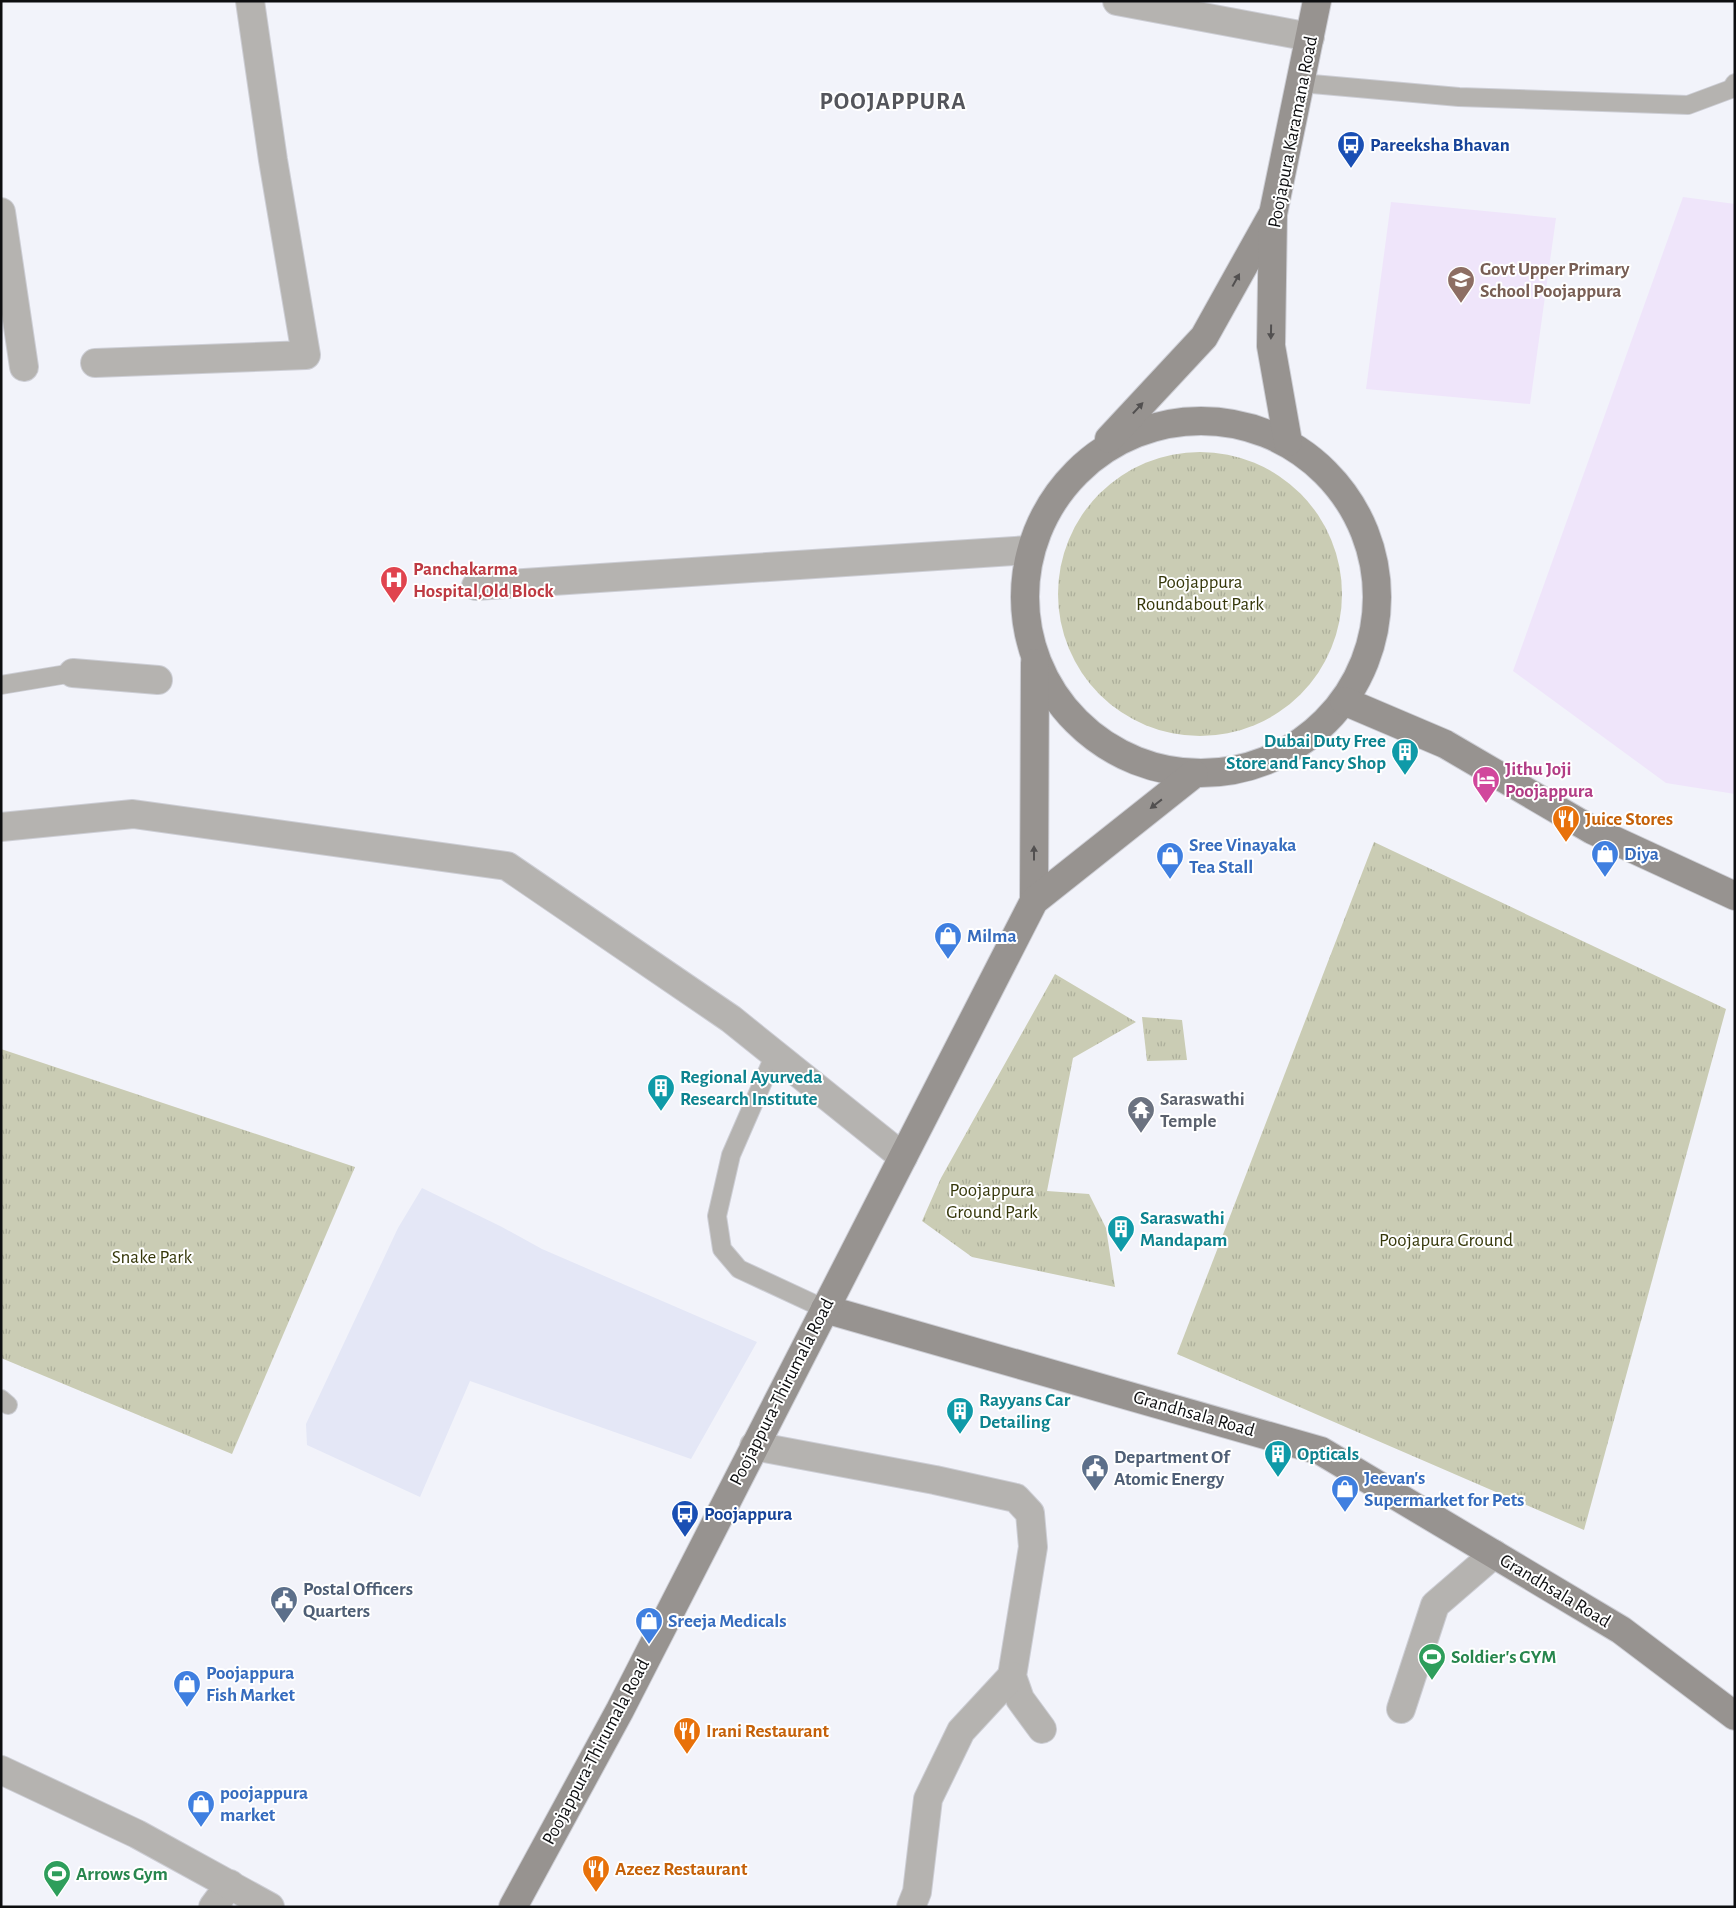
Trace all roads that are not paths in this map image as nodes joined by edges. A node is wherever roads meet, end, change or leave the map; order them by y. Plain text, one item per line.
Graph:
1 (250, 1) edge
2 (1318, 1) edge
3 (1132, 3) edge
4 (1310, 37) junction
5 (1301, 83) junction
6 (1735, 83) edge
7 (1, 212) edge
8 (1273, 214) junction
9 (95, 362) dead end
10 (24, 367) dead end
11 (1288, 442) junction
12 (1093, 457) junction
13 (1029, 550) junction
14 (476, 586) dead end
15 (1035, 662) junction
16 (73, 673) joint
17 (158, 680) dead end
18 (1, 685) edge
19 (1344, 701) junction
20 (1194, 774) junction
21 (1, 827) edge
22 (1735, 896) edge
23 (1034, 901) junction
24 (775, 1054) junction
25 (903, 1157) junction
26 (825, 1309) junction
27 (754, 1446) junction
28 (1494, 1554) junction
29 (1012, 1676) junction
30 (1401, 1709) dead end
31 (1735, 1716) edge
32 (1042, 1729) dead end
33 (1, 1770) edge
34 (230, 1884) junction
35 (213, 1907) edge
36 (270, 1907) edge
37 (513, 1907) edge
38 (911, 1907) edge

1 - 9 street
2 - 4 main road, Poojapura Karamana Road
3 - 4 street
4 - 5 main road, Poojapura Karamana Road
5 - 6 lane
5 - 8 main road, Poojapura Karamana Road
7 - 10 street
8 -> 11 main road, Poojapura Karamana Road
12 -> 8 main road
11 - 12 main road
11 - 19 main road
12 - 13 main road
13 - 14 street
13 - 15 main road
15 - 20 main road
23 -> 15 main road
16 - 17 street
16 - 18 lane
19 - 20 main road
19 - 22 main road
20 -> 23 main road
21 - 24 street
23 - 25 main road, Poojappura-Thirumala Road
24 - 25 street
24 - 26 lane
25 - 26 main road, Poojappura-Thirumala Road
26 - 27 main road, Poojappura-Thirumala Road
26 - 28 main road, Grandhsala Road
27 - 29 street
27 - 37 main road, Poojappura-Thirumala Road
28 - 30 street
28 - 31 main road, Grandhsala Road
29 - 32 street
29 - 38 street
33 - 34 street
34 - 35 street
34 - 36 street

